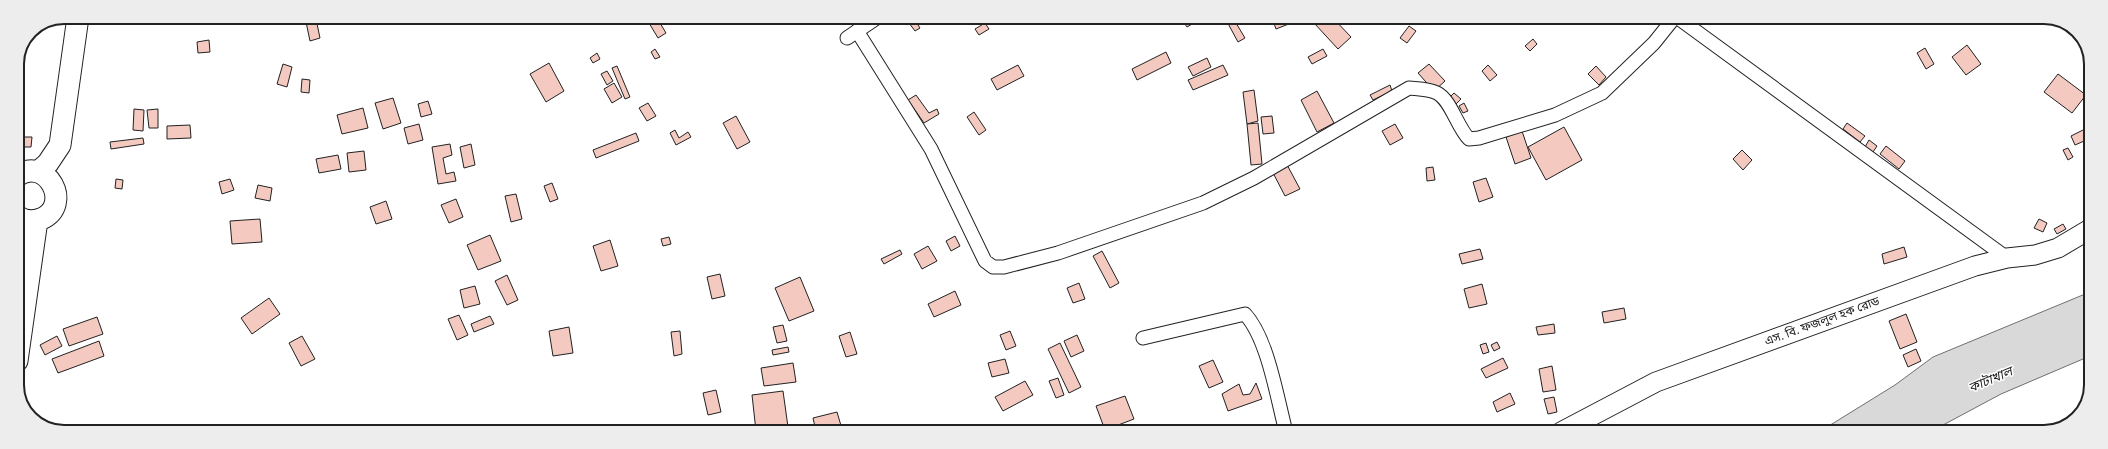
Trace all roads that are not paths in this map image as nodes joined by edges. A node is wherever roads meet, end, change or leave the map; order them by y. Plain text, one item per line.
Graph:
1 (77, 24) edge
2 (868, 24) edge
3 (1669, 24) edge
4 (1686, 24) edge
5 (60, 145) junction
6 (39, 171) junction
7 (24, 173) edge
8 (56, 195) junction
9 (27, 218) edge
10 (2084, 233) edge
11 (2008, 258) junction
12 (24, 261) edge
13 (1143, 338) dead end
14 (1284, 425) edge
15 (1573, 425) edge

1 - 5 main road
2 - 3 street
4 - 11 street
5 - 6 main road
5 - 8 main road
6 - 7 main road
6 - 8 main road
8 - 9 main road
9 - 12 main road
10 - 11 main road, এস. বি. ফজলুল হক রোড
11 - 15 main road, এস. বি. ফজলুল হক রোড
13 - 14 street

